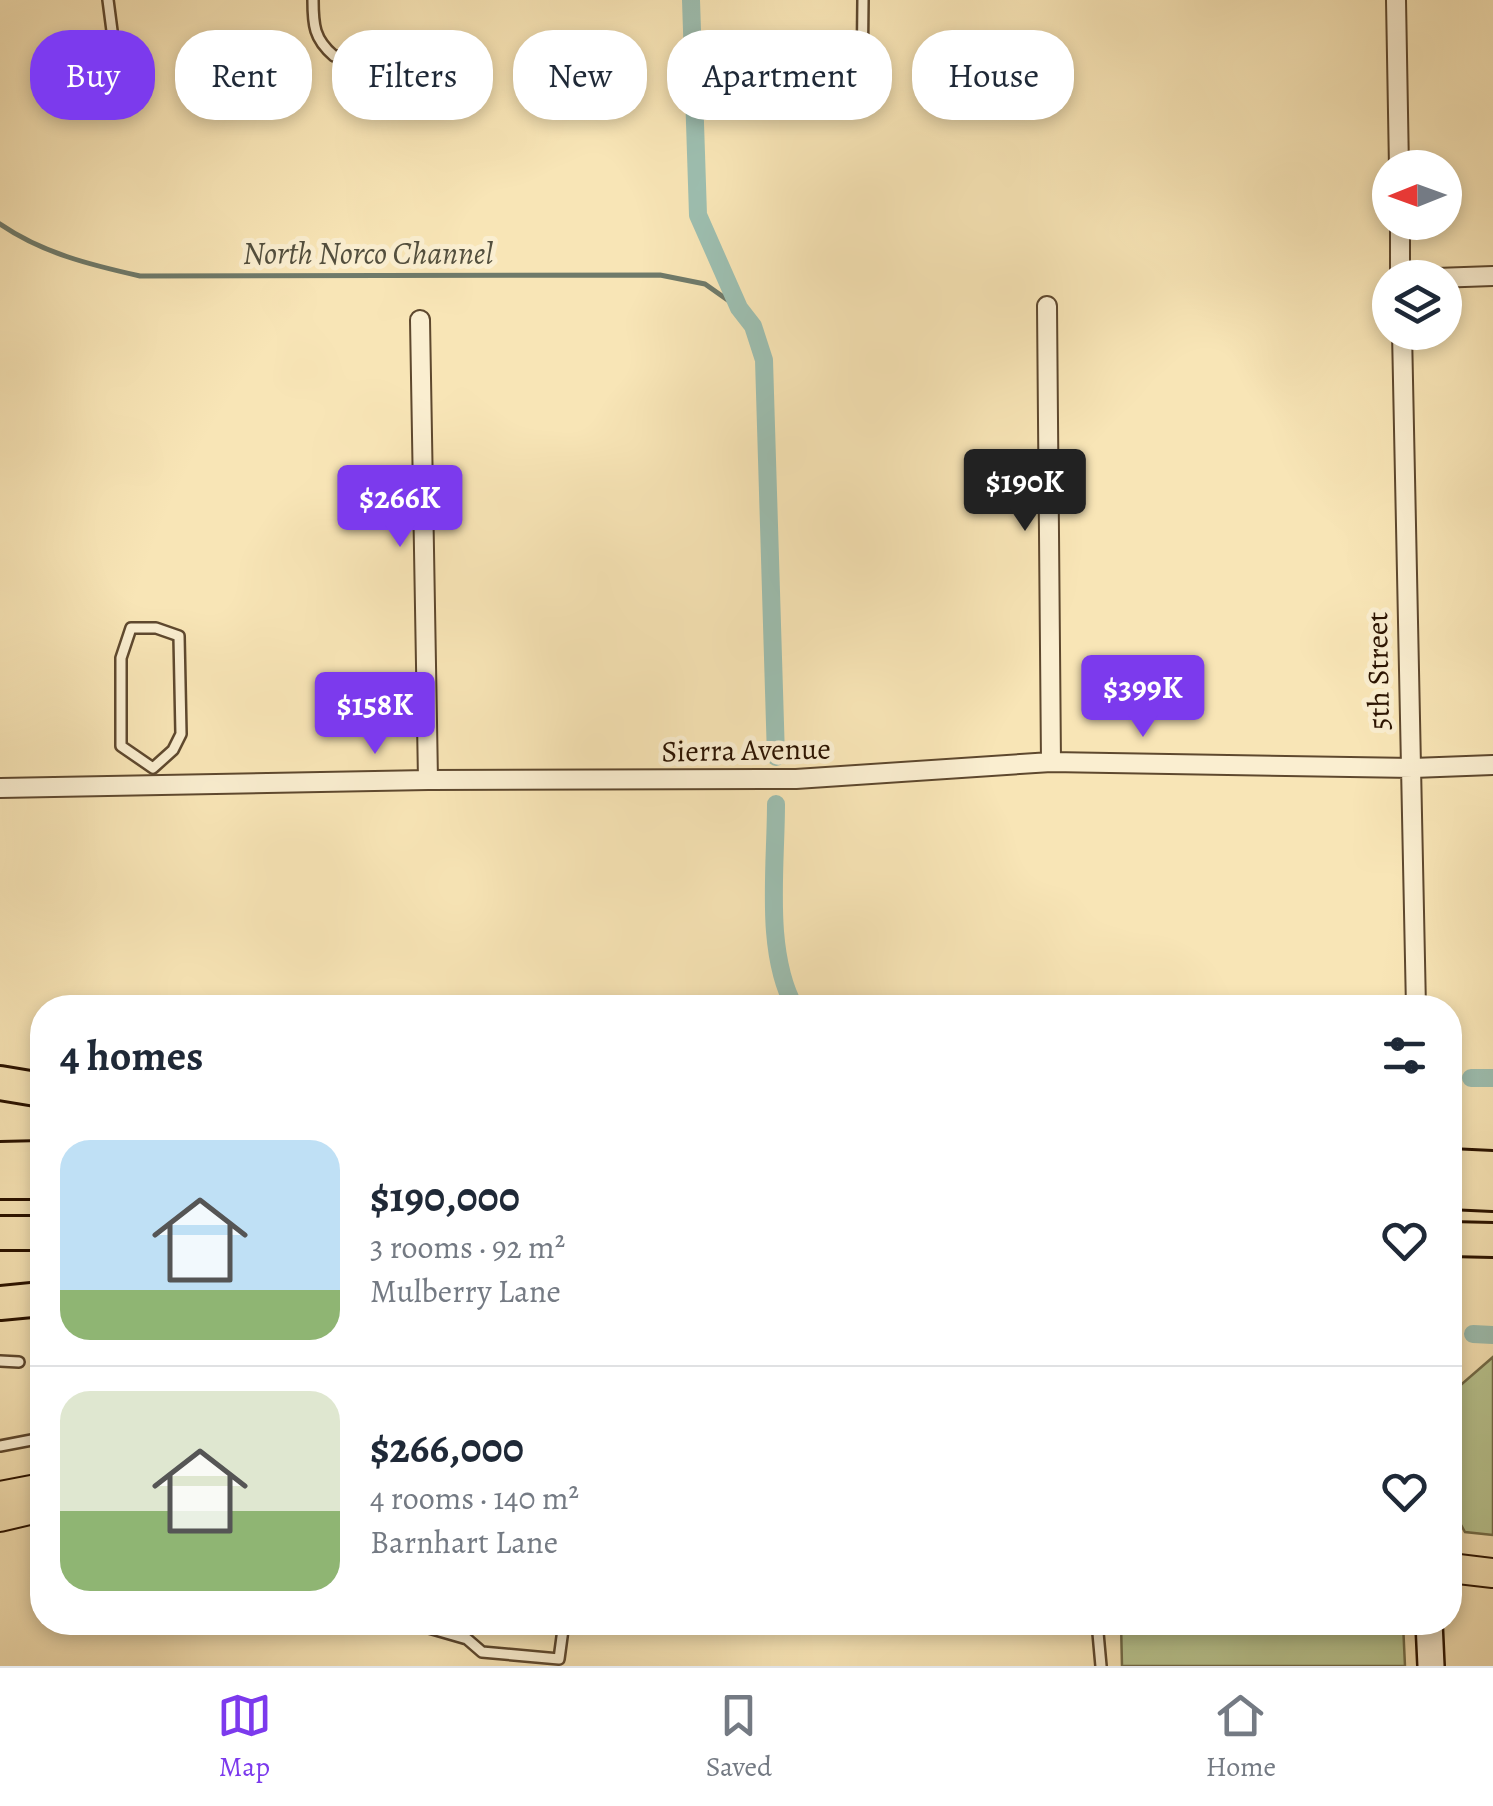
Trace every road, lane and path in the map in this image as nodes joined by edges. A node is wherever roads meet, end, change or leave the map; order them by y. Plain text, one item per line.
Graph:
1 (108, 0) edge
2 (312, 0) edge
3 (863, 0) edge
4 (1396, 0) edge
5 (112, 30) edge
6 (863, 30) edge
7 (332, 54) edge
8 (1399, 150) edge
9 (1493, 276) edge
10 (1462, 277) edge
11 (1047, 306) dead end
12 (420, 320) dead end
13 (1402, 350) edge
14 (1050, 762) junction
15 (1493, 765) edge
16 (1413, 768) junction
17 (153, 777) junction
18 (428, 780) junction
19 (0, 788) edge
20 (1416, 995) edge
21 (0, 1083) edge
22 (30, 1088) edge
23 (30, 1158) edge
24 (0, 1159) edge
25 (1462, 1167) edge
26 (1493, 1168) edge
27 (0, 1182) edge
28 (30, 1182) edge
29 (1462, 1193) edge
30 (1493, 1194) edge
31 (0, 1212) edge
32 (30, 1212) edge
33 (1462, 1217) edge
34 (1493, 1218) edge
35 (0, 1233) edge
36 (30, 1233) edge
37 (1462, 1239) edge
38 (1493, 1240) edge
39 (30, 1300) edge
40 (0, 1303) edge
41 (0, 1362) edge
42 (19, 1362) dead end
43 (30, 1440) edge
44 (0, 1446) edge
45 (30, 1490) edge
46 (0, 1496) edge
47 (30, 1510) edge
48 (0, 1516) edge
49 (30, 1527) edge
50 (0, 1532) edge
51 (1462, 1569) edge
52 (1493, 1572) edge
53 (453, 1635) edge
54 (562, 1635) edge
55 (1098, 1635) edge
56 (1430, 1635) edge
57 (1100, 1666) edge
58 (1431, 1666) edge

1 - 5 lane
2 - 7 lane
3 - 6 lane
4 - 8 street
9 - 10 street
11 - 14 street
12 - 18 street
13 - 16 street, 5th Street
14 - 16 street, Sierra Avenue
14 - 18 street, Sierra Avenue
15 - 16 street, Sierra Avenue
16 - 20 street, 5th Street
17 - 17 lane
17 - 18 street, Sierra Avenue
17 - 19 street, Sierra Avenue
21 - 22 highway
23 - 24 highway
25 - 26 highway
27 - 28 highway
29 - 30 highway
31 - 32 highway
33 - 34 highway
35 - 36 highway
37 - 38 highway
39 - 40 highway
41 - 42 lane
43 - 44 lane
45 - 46 main road
47 - 48 main road
49 - 50 main road
51 - 52 main road
53 - 54 lane
55 - 57 lane
56 - 58 street

